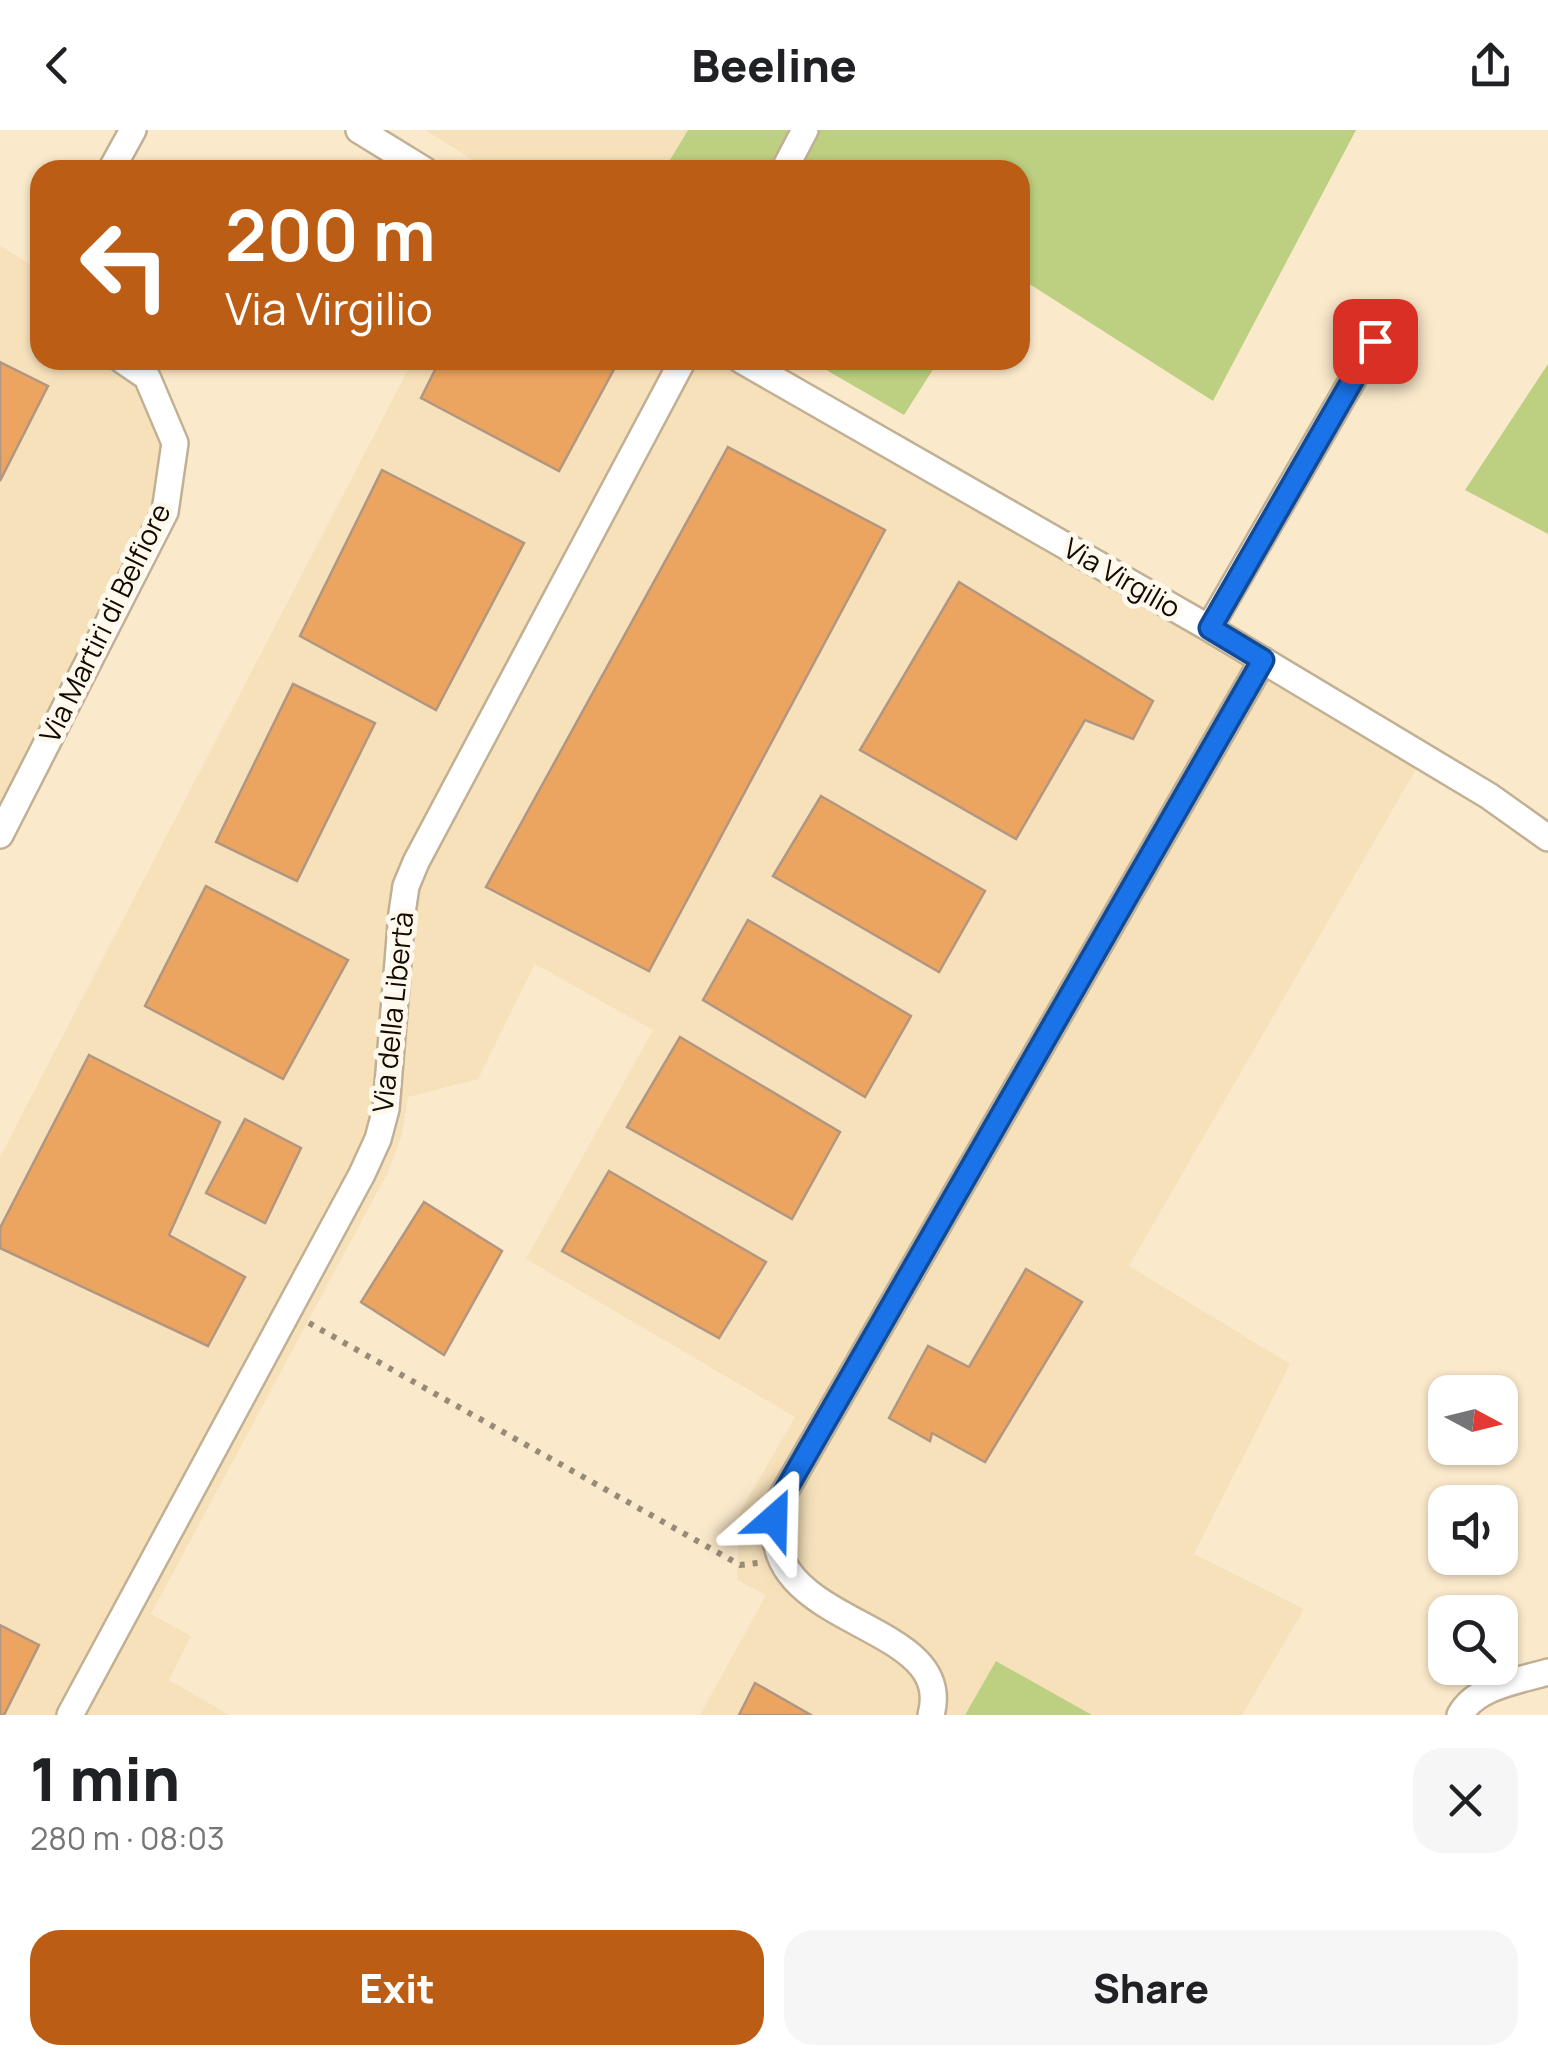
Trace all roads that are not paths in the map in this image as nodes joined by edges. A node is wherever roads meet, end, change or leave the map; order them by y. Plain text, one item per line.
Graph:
1 (133, 130) edge
2 (359, 130) edge
3 (805, 130) edge
4 (117, 160) edge
5 (408, 160) edge
6 (789, 160) edge
7 (1375, 341) dead end
8 (137, 370) edge
9 (677, 370) edge
10 (758, 370) edge
11 (1210, 628) junction
12 (1263, 660) junction
13 (0, 835) edge
14 (1548, 838) edge
15 (1548, 1672) edge
16 (70, 1715) edge
17 (931, 1715) edge
18 (1460, 1715) edge

1 - 4 street
2 - 5 street
3 - 6 street
7 - 11 street
8 - 13 street, Via Martiri di Belfiore
9 - 16 street, Via della Libertà
10 - 11 street, Via Virgilio
11 - 12 street, Via Virgilio
12 - 14 street, Via Virgilio
12 - 17 street
15 - 18 street

